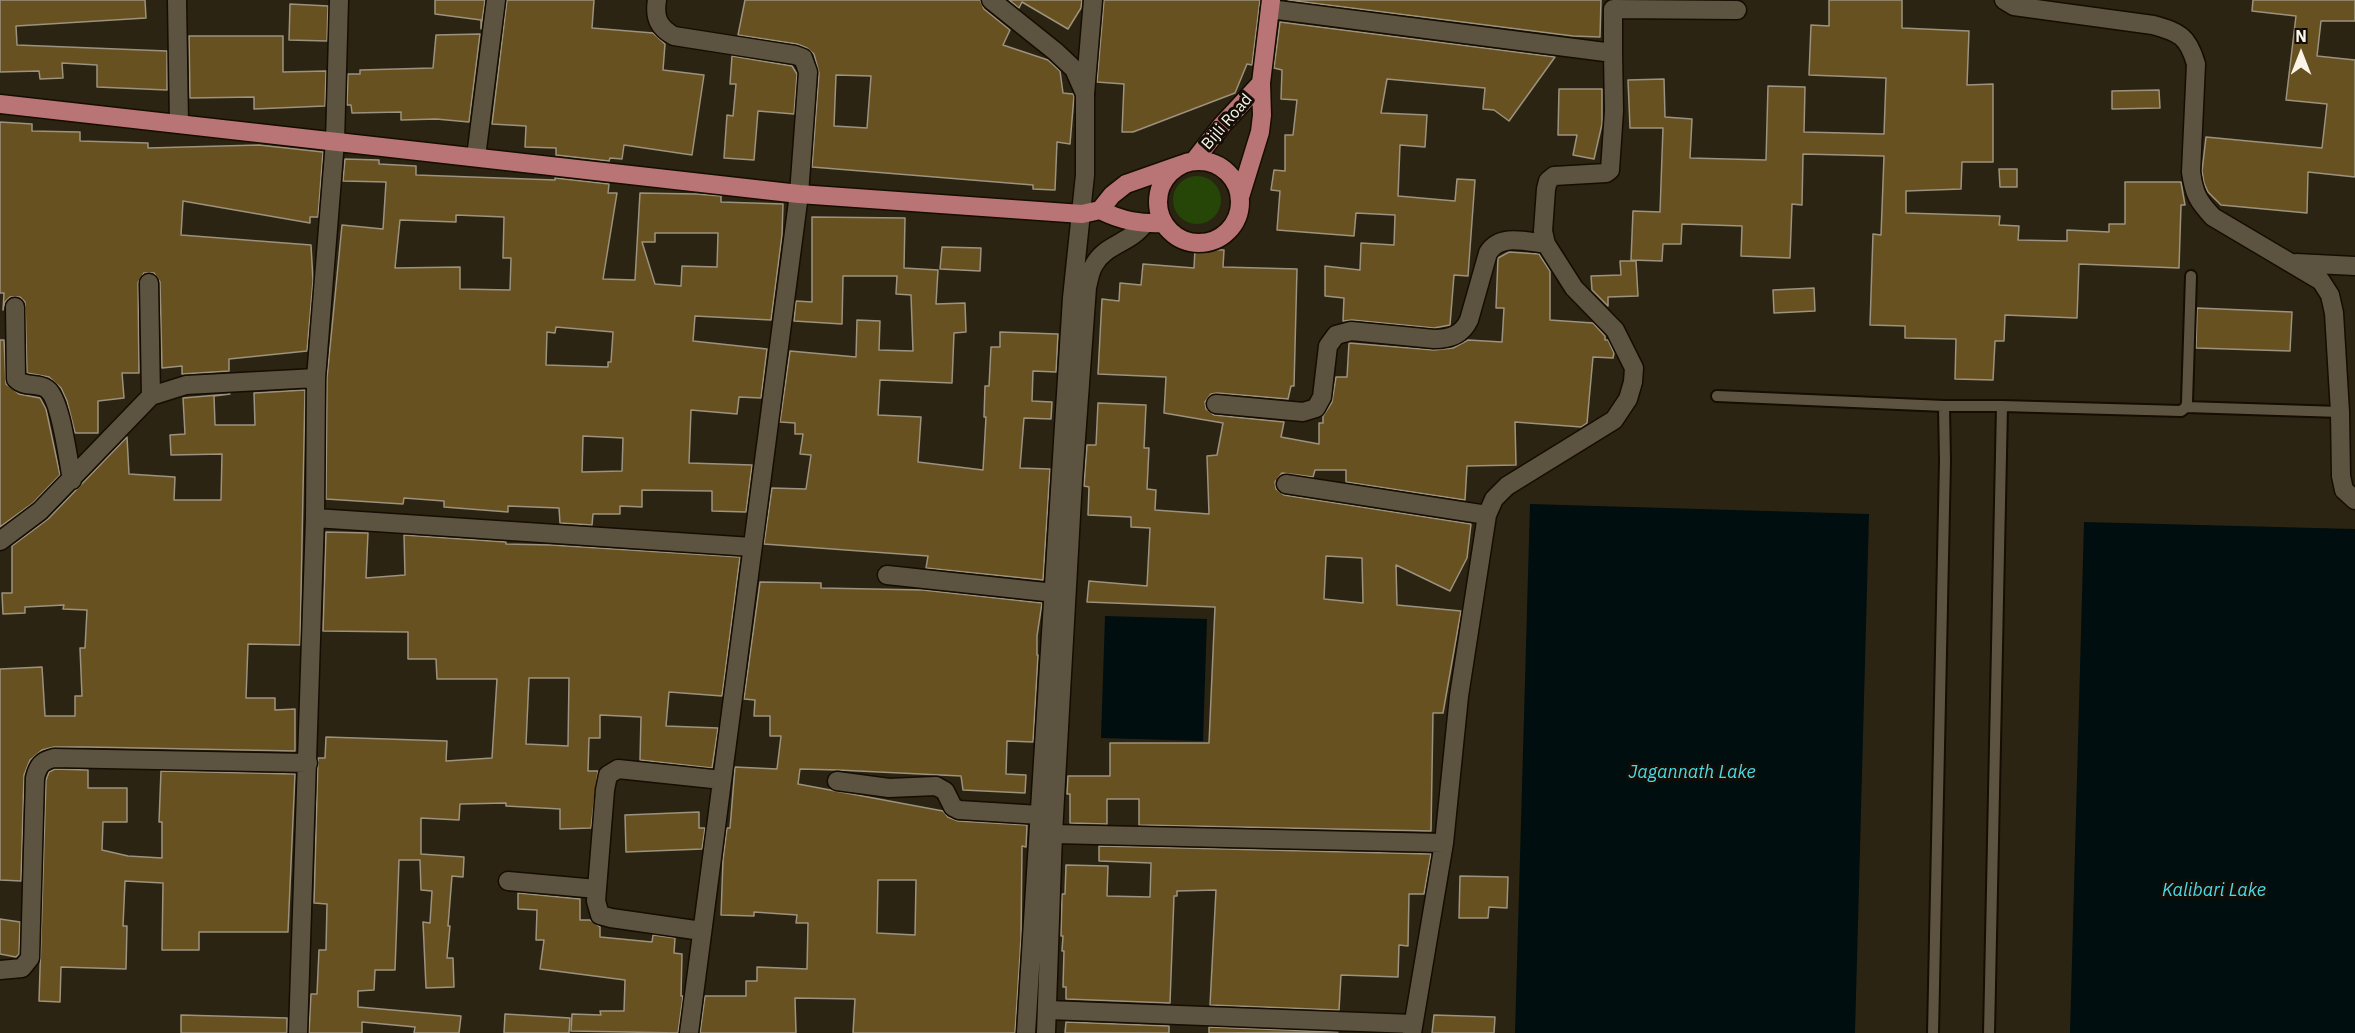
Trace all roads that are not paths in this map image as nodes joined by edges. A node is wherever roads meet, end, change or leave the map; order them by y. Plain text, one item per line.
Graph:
1 (177, 0) edge
2 (339, 0) edge
3 (496, 0) edge
4 (657, 0) edge
5 (991, 0) edge
6 (1092, 0) edge
7 (2004, 0) edge
8 (1270, 5) edge
9 (1614, 5) edge
10 (1737, 10) dead end
11 (1613, 53) junction
12 (1261, 83) junction
13 (1085, 94) junction
14 (0, 104) edge
15 (179, 123) junction
16 (335, 141) junction
17 (476, 157) junction
18 (1189, 163) junction
19 (799, 194) junction
20 (1240, 197) junction
21 (1100, 210) junction
22 (1082, 214) junction
23 (1164, 223) junction
24 (1144, 224) junction
25 (1546, 244) junction
26 (2291, 263) junction
27 (2355, 266) edge
28 (2190, 276) dead end
29 (149, 283) dead end
30 (15, 307) dead end
31 (316, 378) junction
32 (151, 396) junction
33 (1717, 396) dead end
34 (1216, 404) dead end
35 (1944, 406) junction
36 (2002, 406) junction
37 (2186, 407) junction
38 (2340, 412) junction
39 (72, 480) junction
40 (1286, 484) dead end
41 (2355, 500) edge
42 (1487, 515) junction
43 (315, 518) junction
44 (0, 541) edge
45 (752, 547) junction
46 (888, 575) dead end
47 (1055, 593) junction
48 (308, 763) junction
49 (722, 780) junction
50 (837, 782) dead end
51 (1040, 815) junction
52 (1053, 834) junction
53 (1444, 843) junction
54 (507, 880) dead end
55 (597, 889) junction
56 (702, 931) junction
57 (0, 970) edge
58 (1048, 1010) junction
59 (1413, 1029) edge
60 (298, 1033) edge
61 (689, 1033) edge
62 (1026, 1033) edge
63 (1046, 1033) edge
64 (1933, 1033) edge
65 (1989, 1033) edge

1 - 15 street
2 - 16 street
3 - 17 street
4 - 19 street
5 - 13 street
6 - 13 street
7 - 26 street
8 - 11 street
8 - 12 main road, Bijli Road
9 - 10 street
9 - 11 street
11 - 25 street
12 - 18 main road, Bijli Road
12 - 20 main road, Bijli Road
13 - 22 street
14 - 15 main road
15 - 16 main road
16 - 17 main road
16 - 31 street
17 - 19 main road
18 - 20 main road
18 - 21 main road
18 - 23 main road
19 - 22 main road
19 - 45 street
20 - 23 main road
21 - 22 main road
21 - 24 main road
22 - 47 street
23 - 24 main road
24 - 52 street
25 - 34 street
25 - 42 street
26 - 27 street
26 - 38 street
28 - 37 lane
29 - 32 street
30 - 39 street
31 - 32 street
31 - 43 street
32 - 39 street
33 - 35 lane
35 - 36 lane
35 - 64 lane
36 - 37 lane
36 - 65 lane
37 - 38 lane
38 - 41 street
39 - 44 street
40 - 42 street
42 - 53 street
43 - 45 street
43 - 48 street
45 - 49 street
46 - 47 street
47 - 51 street
48 - 57 street
48 - 60 street
49 - 55 street
49 - 56 street
50 - 51 street
51 - 62 street
52 - 53 street
52 - 58 street
53 - 59 street
54 - 55 street
55 - 56 street
56 - 61 street
58 - 59 street
58 - 63 street

